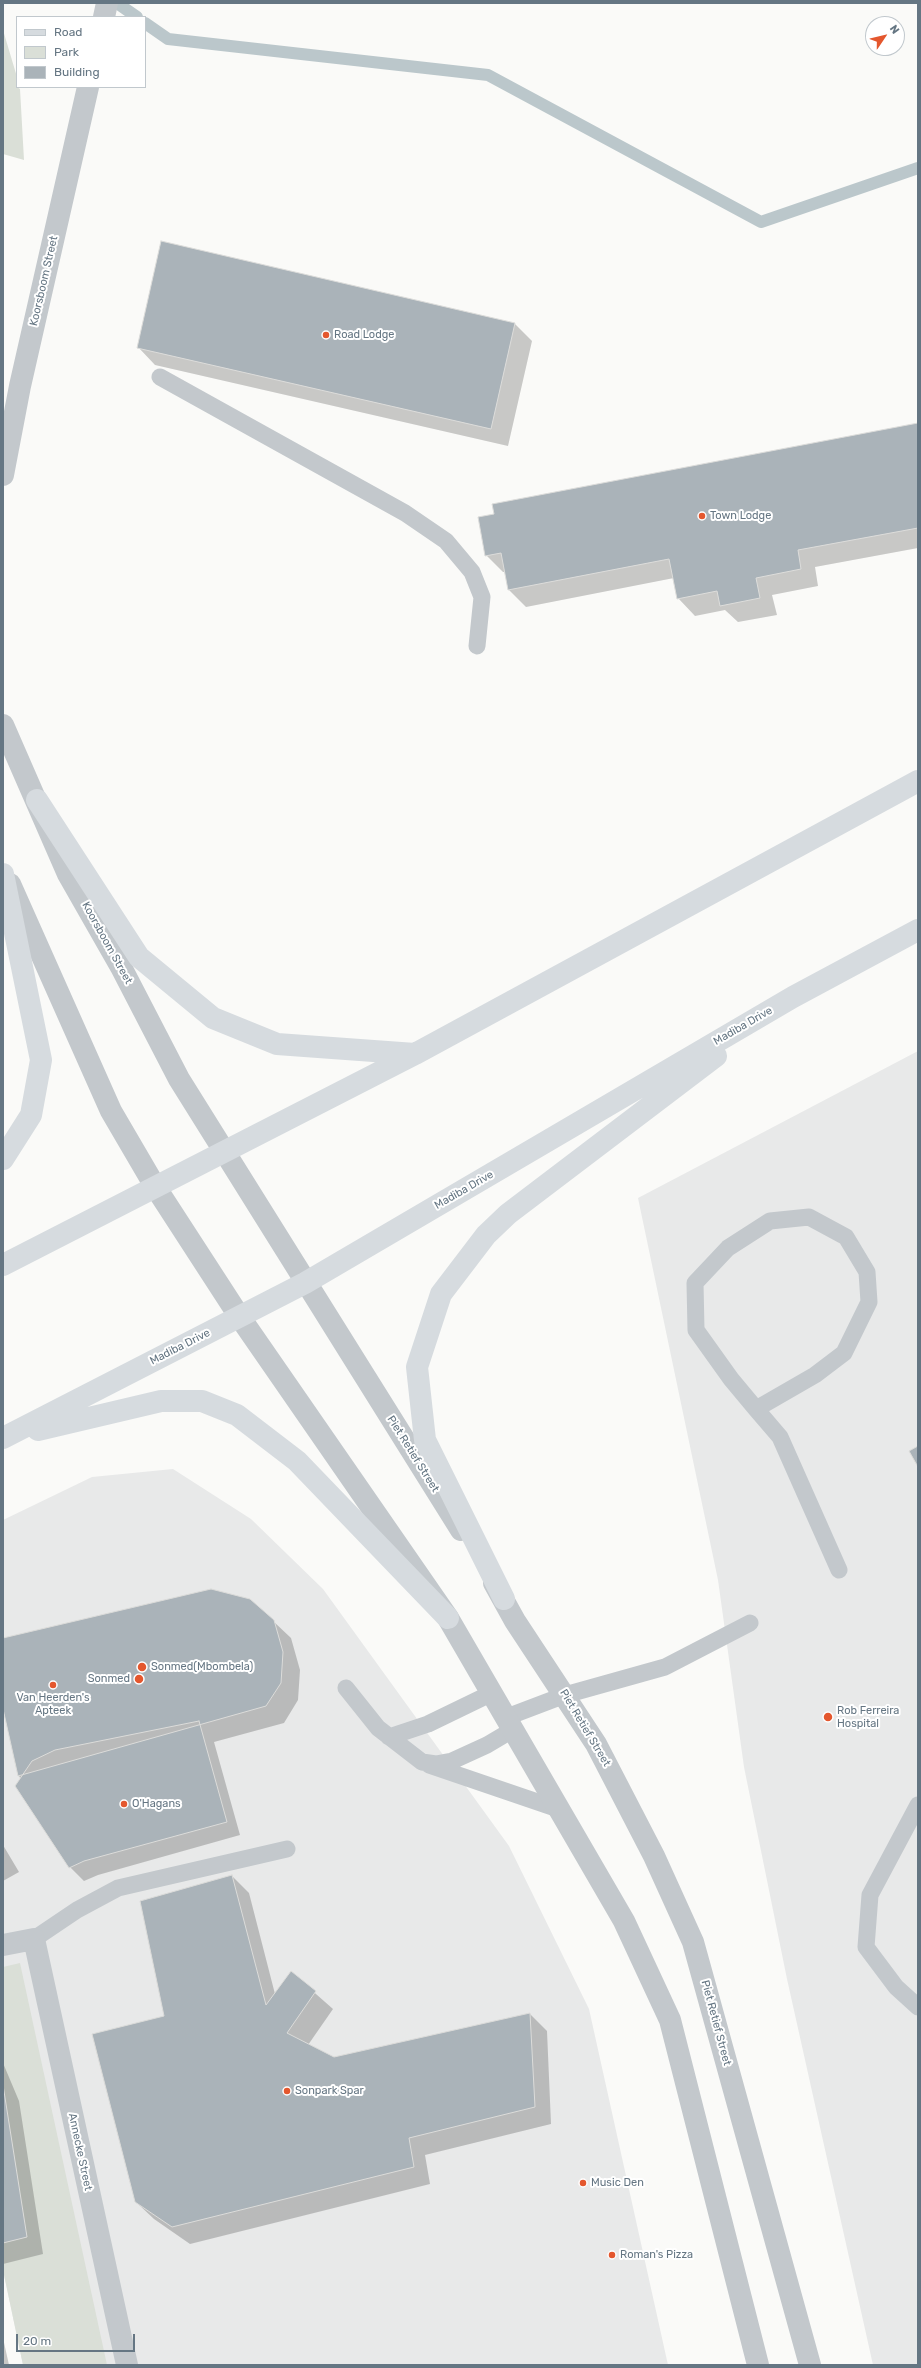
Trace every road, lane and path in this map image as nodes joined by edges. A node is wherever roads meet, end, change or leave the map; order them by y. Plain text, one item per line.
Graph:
1 (107, 3) edge
2 (104, 16) edge
3 (88, 88) edge
4 (160, 377) dead end
5 (3, 475) edge
6 (477, 646) dead end
7 (3, 725) edge
8 (918, 781) edge
9 (37, 800) junction
10 (3, 868) edge
11 (3, 874) edge
12 (918, 930) edge
13 (793, 997) junction
14 (415, 1054) junction
15 (225, 1153) junction
16 (3, 1159) edge
17 (156, 1188) junction
18 (3, 1266) edge
19 (305, 1282) junction
20 (239, 1316) junction
21 (756, 1409) junction
22 (4, 1438) edge
23 (839, 1570) dead end
24 (504, 1599) junction
25 (448, 1618) junction
26 (750, 1623) dead end
27 (346, 1688) dead end
28 (492, 1693) junction
29 (565, 1695) junction
30 (511, 1723) junction
31 (389, 1736) junction
32 (422, 1762) junction
33 (918, 1805) edge
34 (561, 1810) junction
35 (287, 1849) dead end
36 (34, 1939) junction
37 (3, 1945) edge
38 (918, 2006) edge
39 (127, 2365) edge
40 (758, 2365) edge
41 (810, 2365) edge

1 - 2 street
3 - 5 street, Koorsboom Street
4 - 6 lane
7 - 9 street, Koorsboom Street
8 - 14 main road
9 - 14 main road
9 - 15 street, Koorsboom Street
10 - 17 street
11 - 16 main road
12 - 13 main road, Madiba Drive
13 - 19 main road, Madiba Drive
13 - 24 main road
14 - 15 main road
15 - 17 main road
15 - 19 street, Piet Retief Street
17 - 18 main road
17 - 20 street
19 - 20 main road, Madiba Drive
19 - 24 street, Piet Retief Street
20 - 22 main road, Madiba Drive
20 - 25 street
21 - 21 lane
21 - 23 lane
22 - 25 main road
24 - 29 street, Piet Retief Street
25 - 28 street
26 - 29 lane
27 - 31 lane
28 - 30 street
28 - 31 lane
29 - 30 lane
29 - 41 street, Piet Retief Street
30 - 32 lane
30 - 34 street
31 - 32 lane
32 - 34 lane
33 - 38 lane
34 - 40 street
35 - 36 lane
36 - 37 street
36 - 39 street, Annecke Street

